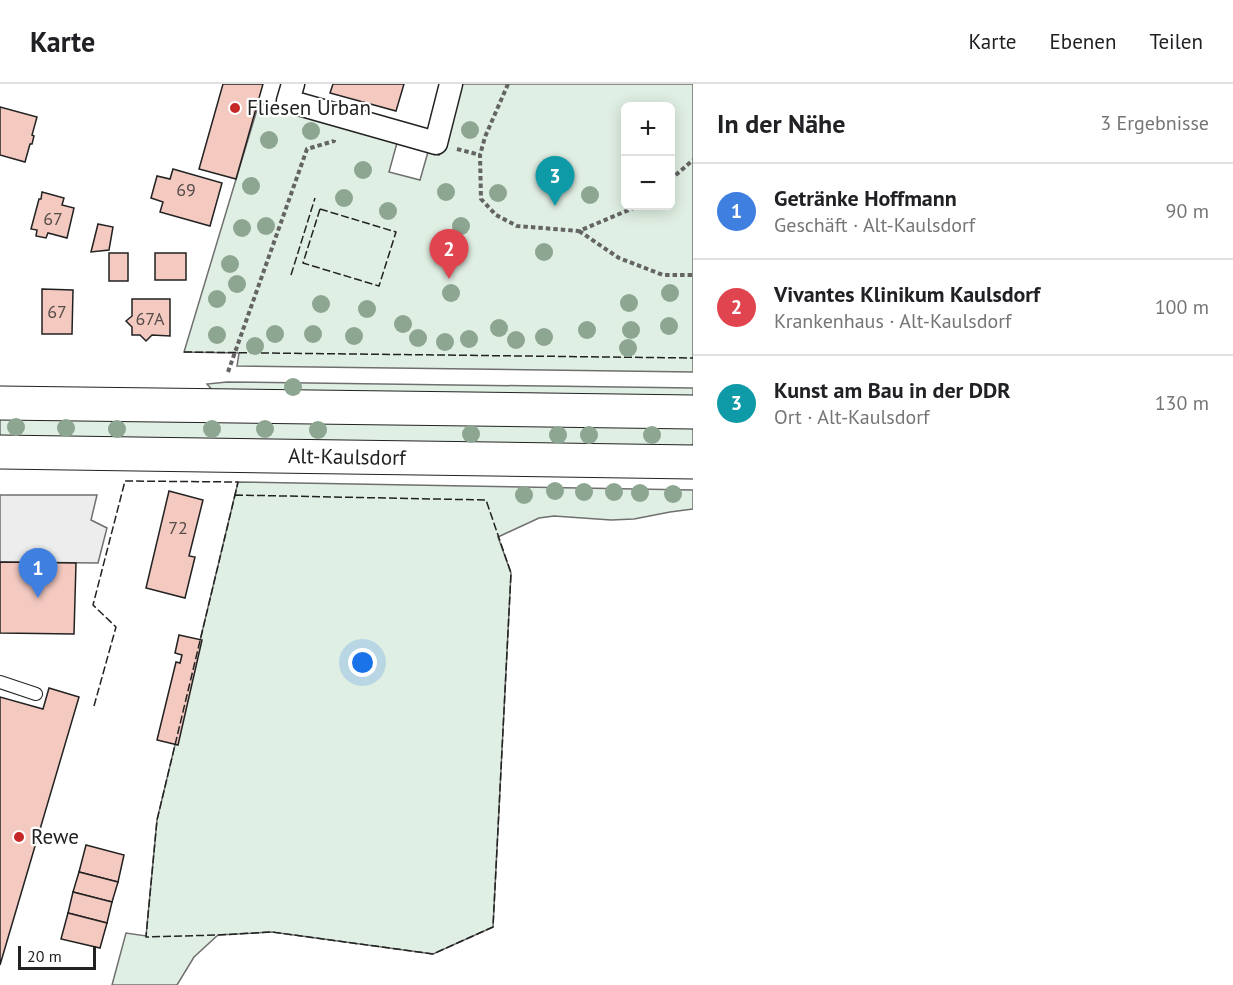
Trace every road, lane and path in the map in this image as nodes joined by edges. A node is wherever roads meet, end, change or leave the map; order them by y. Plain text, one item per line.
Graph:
1 (293, 84) edge
2 (451, 84) edge
3 (508, 84) edge
4 (341, 116) junction
5 (693, 160) edge
6 (675, 176) edge
7 (629, 210) edge
8 (579, 231) junction
9 (693, 275) edge
10 (228, 372) dead end
11 (0, 403) edge
12 (693, 412) edge
13 (0, 452) edge
14 (693, 462) edge
15 (0, 682) edge
16 (36, 694) dead end

1 - 4 street
2 - 4 street
3 - 8 path
4 - 10 path
5 - 6 path
7 - 8 path
8 - 9 path
11 - 12 main road
13 - 14 main road, Alt-Kaulsdorf
15 - 16 lane

